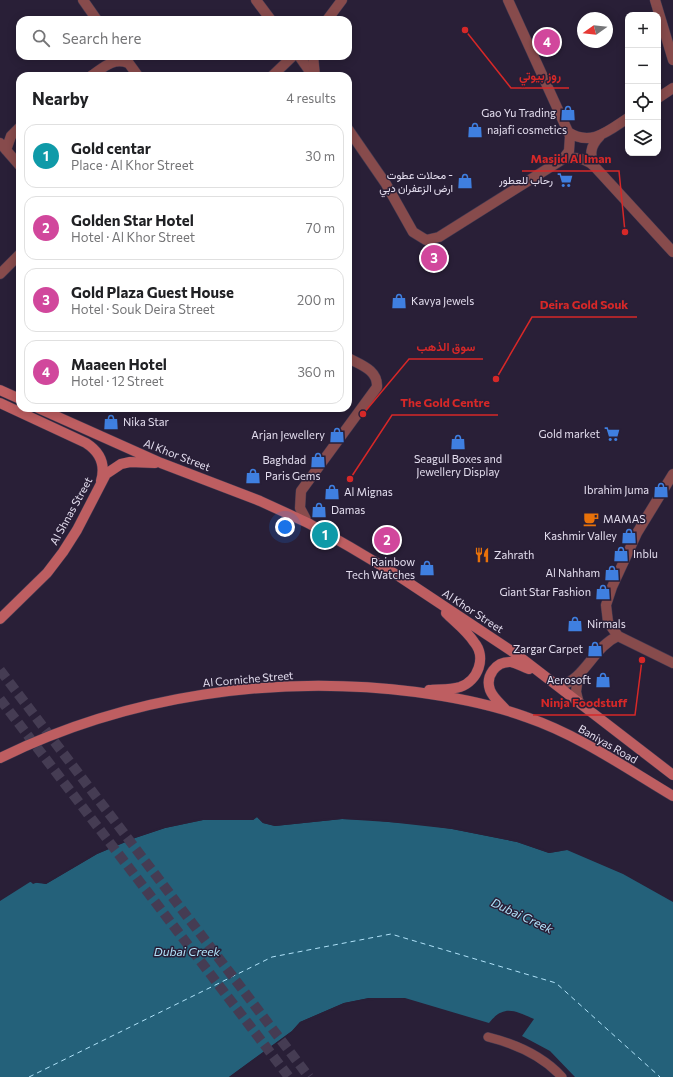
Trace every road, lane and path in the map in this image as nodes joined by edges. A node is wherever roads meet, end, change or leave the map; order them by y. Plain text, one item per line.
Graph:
1 (83, 0) edge
2 (256, 0) edge
3 (342, 0) edge
4 (508, 0) edge
5 (655, 0) edge
6 (95, 16) edge
7 (268, 16) edge
8 (330, 16) edge
9 (118, 60) edge
10 (127, 60) edge
11 (279, 60) edge
12 (289, 60) edge
13 (303, 60) edge
14 (313, 60) edge
15 (673, 60) edge
16 (97, 72) edge
17 (135, 72) edge
18 (275, 72) edge
19 (276, 72) edge
20 (311, 72) edge
21 (314, 72) edge
22 (673, 88) edge
23 (661, 96) edge
24 (625, 120) edge
25 (16, 132) edge
26 (568, 132) junction
27 (352, 136) edge
28 (600, 136) junction
29 (3, 147) edge
30 (563, 159) junction
31 (16, 162) edge
32 (596, 167) junction
33 (673, 252) edge
34 (16, 258) edge
35 (0, 274) edge
36 (352, 360) edge
37 (0, 390) edge
38 (16, 397) edge
39 (0, 403) edge
40 (16, 410) edge
41 (19, 412) edge
42 (47, 412) edge
43 (161, 463) junction
44 (673, 474) edge
45 (101, 482) junction
46 (308, 523) junction
47 (428, 596) junction
48 (5, 612) edge
49 (0, 619) edge
50 (608, 622) junction
51 (618, 636) junction
52 (605, 643) junction
53 (673, 663) edge
54 (578, 676) junction
55 (550, 679) junction
56 (559, 686) junction
57 (405, 691) junction
58 (578, 700) junction
59 (506, 710) junction
60 (0, 758) edge
61 (673, 775) edge
62 (673, 796) edge
63 (488, 1037) dead end
64 (562, 1077) edge

1 - 6 street
2 - 7 street
3 - 8 street
4 - 26 street
5 - 15 street
9 - 16 street
10 - 17 street
11 - 18 street
12 - 19 street
13 - 20 street
14 - 21 street
22 - 23 street
24 - 28 street
25 - 29 street
26 - 28 street
26 - 30 street
27 - 30 street
28 - 32 street
29 - 31 street
30 - 32 street
32 - 33 street
34 - 35 street
36 - 46 street
37 - 38 main road
39 - 40 main road
41 - 45 main road
42 - 43 main road, Al Khor Street
43 - 45 main road, Al Shnas Street
43 - 46 main road, Al Khor Street
44 - 50 street
45 - 48 main road, Al Shnas Street
46 - 47 main road, Al Khor Street
47 - 55 main road, Al Khor Street
47 - 57 main road
48 - 49 main road, Al Shnas Street
50 - 51 street
50 - 52 street
51 - 52 street
51 - 53 street
52 - 54 street
54 - 56 street
54 - 58 street
55 - 56 main road, Al Khor Street
55 - 59 main road
56 - 58 main road, Al Khor Street
57 - 59 main road, Al Corniche Street
57 - 60 main road, Al Corniche Street
58 - 61 main road, Al Khor Street
59 - 62 main road, Baniyas Road
63 - 64 street

